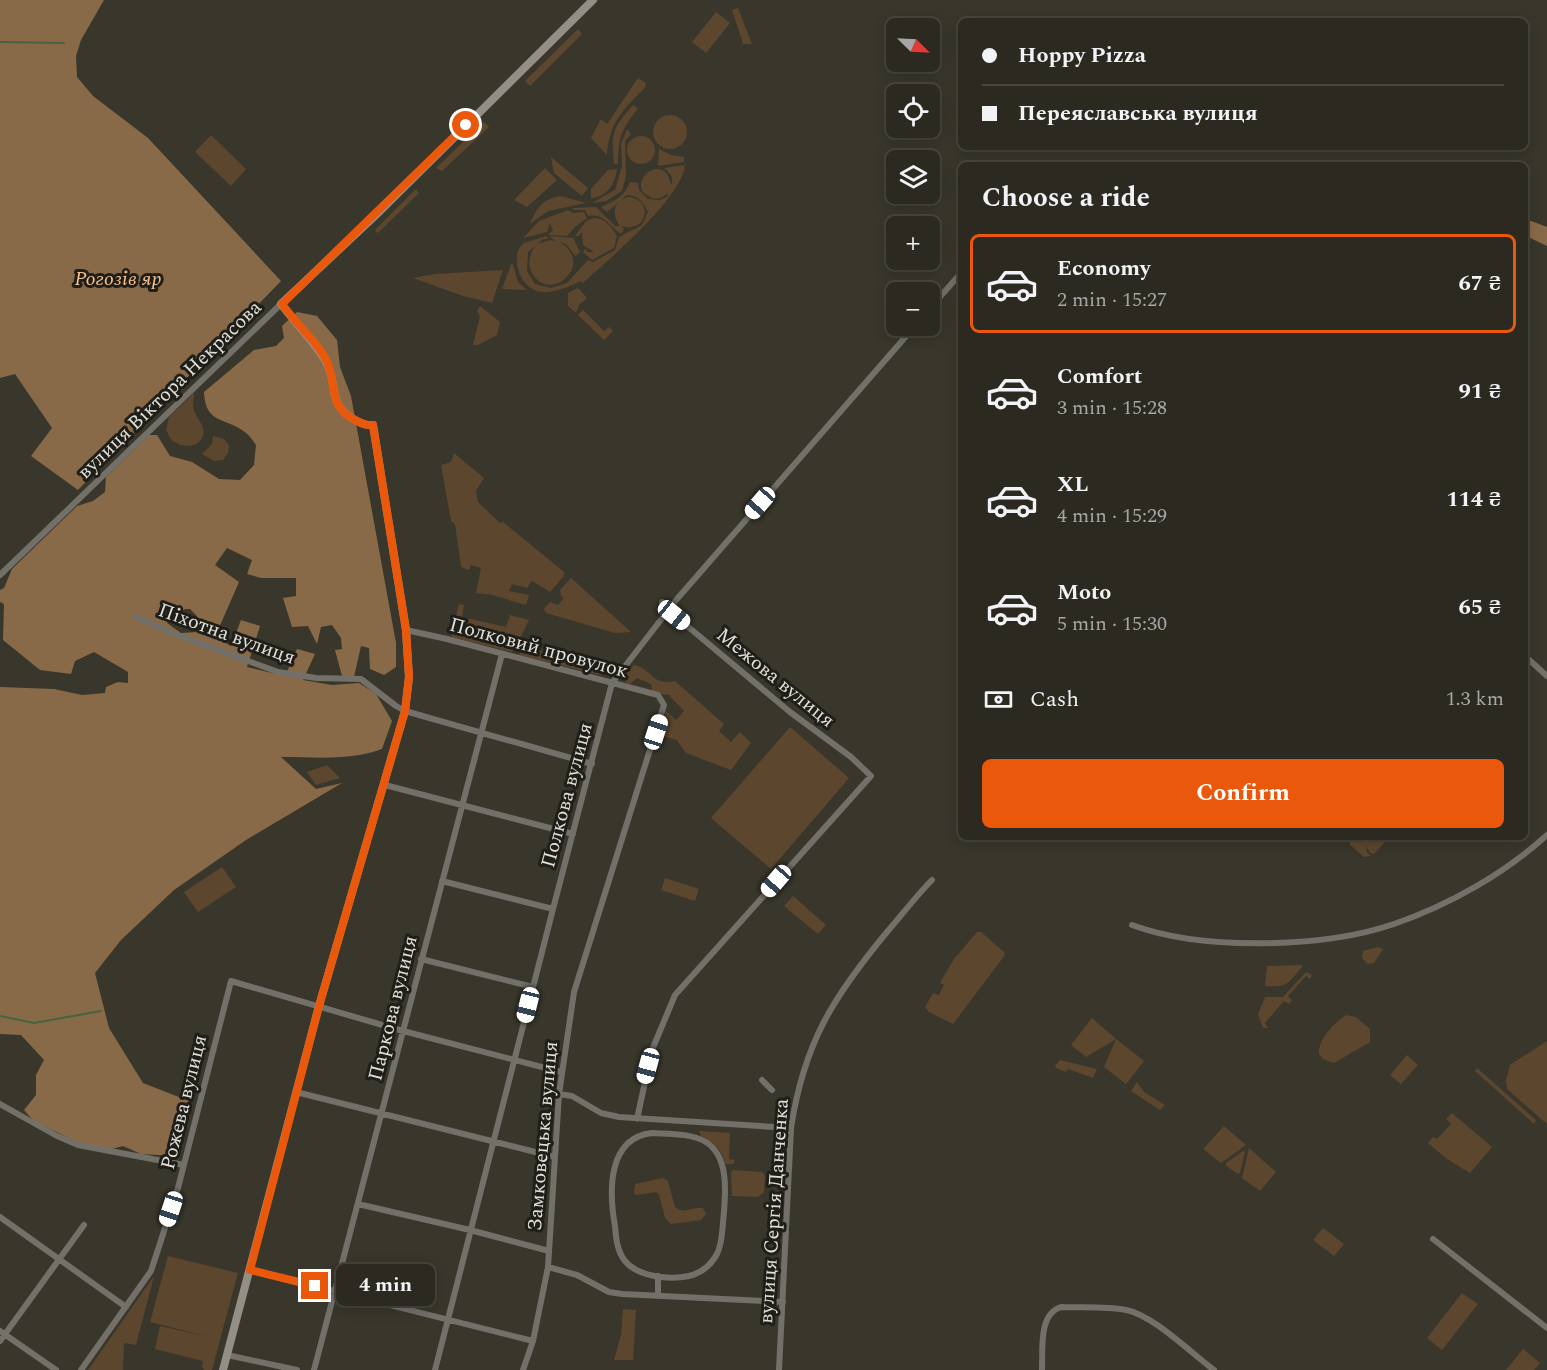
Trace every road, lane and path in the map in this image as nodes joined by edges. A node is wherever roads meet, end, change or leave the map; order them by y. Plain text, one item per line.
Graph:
1 (593, 0) edge
2 (958, 276) edge
3 (940, 297) edge
4 (282, 304) junction
5 (906, 336) edge
6 (0, 574) edge
7 (662, 602) dead end
8 (669, 610) junction
9 (136, 617) dead end
10 (406, 630) junction
11 (501, 654) junction
12 (1528, 659) edge
13 (1547, 676) edge
14 (612, 683) junction
15 (662, 699) joint
16 (405, 711) junction
17 (482, 732) junction
18 (592, 764) junction
19 (385, 785) junction
20 (461, 804) junction
21 (573, 834) junction
22 (1547, 835) edge
23 (932, 880) dead end
24 (442, 881) junction
25 (552, 909) junction
26 (1132, 925) dead end
27 (422, 959) junction
28 (533, 987) junction
29 (319, 1006) junction
30 (404, 1031) junction
31 (515, 1060) junction
32 (561, 1072) junction
33 (762, 1080) dead end
34 (772, 1090) dead end
35 (296, 1092) junction
36 (559, 1094) junction
37 (0, 1104) edge
38 (382, 1114) junction
39 (637, 1119) junction
40 (693, 1122) junction
41 (791, 1128) junction
42 (691, 1136) junction
43 (493, 1142) junction
44 (555, 1157) junction
45 (183, 1165) junction
46 (358, 1204) junction
47 (0, 1217) edge
48 (84, 1225) dead end
49 (470, 1230) junction
50 (1433, 1239) dead end
51 (549, 1251) junction
52 (60, 1259) junction
53 (548, 1267) junction
54 (250, 1270) junction
55 (658, 1276) junction
56 (336, 1292) junction
57 (658, 1295) junction
58 (783, 1302) junction
59 (126, 1307) junction
60 (448, 1320) junction
61 (1547, 1328) edge
62 (2, 1333) edge
63 (0, 1341) edge
64 (533, 1341) junction
65 (227, 1355) junction
66 (56, 1370) edge
67 (81, 1370) edge
68 (223, 1370) edge
69 (297, 1370) edge
70 (315, 1370) edge
71 (435, 1370) edge
72 (523, 1370) edge
73 (779, 1370) edge
74 (1042, 1370) edge
75 (1214, 1370) edge

1 - 4 main road, вулиця Віктора Некрасова
2 - 3 street
4 - 6 street, вулиця Віктора Некрасова
4 - 10 main road
5 - 8 street, Полкова вулиця
7 - 8 street, Межова вулиця
8 - 14 street, Полкова вулиця
8 - 39 street, Межова вулиця
9 - 16 street, Піхотна вулиця
10 - 11 street, Полковий провулок
10 - 16 main road
11 - 14 street, Полковий провулок
11 - 17 street, Паркова вулиця
12 - 13 street
14 - 15 street, Полковий провулок
14 - 18 street, Полкова вулиця
15 - 32 street, Замковецька вулиця
16 - 17 street, Піхотна вулиця
16 - 19 main road
17 - 18 street, Піхотна вулиця
17 - 20 street, Паркова вулиця
18 - 21 street, Полкова вулиця
19 - 20 street
19 - 29 main road
20 - 21 street
20 - 24 street, Паркова вулиця
21 - 25 street, Полкова вулиця
22 - 26 street
23 - 41 street, вулиця Сергія Данченка
24 - 25 street
24 - 27 street, Паркова вулиця
25 - 28 street, Полкова вулиця
27 - 28 street
27 - 30 street, Паркова вулиця
28 - 31 street, Полкова вулиця
29 - 30 street
29 - 35 main road
29 - 45 street, Рожева вулиця
30 - 31 street
30 - 38 street, Паркова вулиця
31 - 32 street
31 - 43 street, Полкова вулиця
32 - 36 street, Замковецька вулиця
33 - 34 street
35 - 38 street
35 - 54 main road
36 - 39 street
36 - 44 street, Замковецька вулиця
37 - 45 street
38 - 43 street
38 - 46 street, Паркова вулиця
39 - 40 street
40 - 41 street
40 - 42 street
41 - 58 street, вулиця Сергія Данченка
42 - 55 street
42 - 55 street
43 - 44 street
43 - 49 street, Полкова вулиця
44 - 51 street, Замковецька вулиця
45 - 59 street, Рожева вулиця
46 - 49 street
46 - 56 street, Паркова вулиця
47 - 52 street
48 - 52 street
49 - 51 street
49 - 60 street, Полкова вулиця
50 - 61 street
51 - 53 street, Замковецька вулиця
52 - 59 street
52 - 62 street
53 - 57 street
53 - 64 street, Замковецька вулиця
54 - 56 street
54 - 65 main road
55 - 57 street
56 - 60 street
56 - 70 street, Паркова вулиця
57 - 58 street
58 - 73 street, вулиця Сергія Данченка
59 - 67 street, Рожева вулиця
60 - 64 street
60 - 71 street, Полкова вулиця
62 - 63 street
62 - 66 street
64 - 72 street, Замковецька вулиця
65 - 68 main road
65 - 69 street
74 - 75 street

